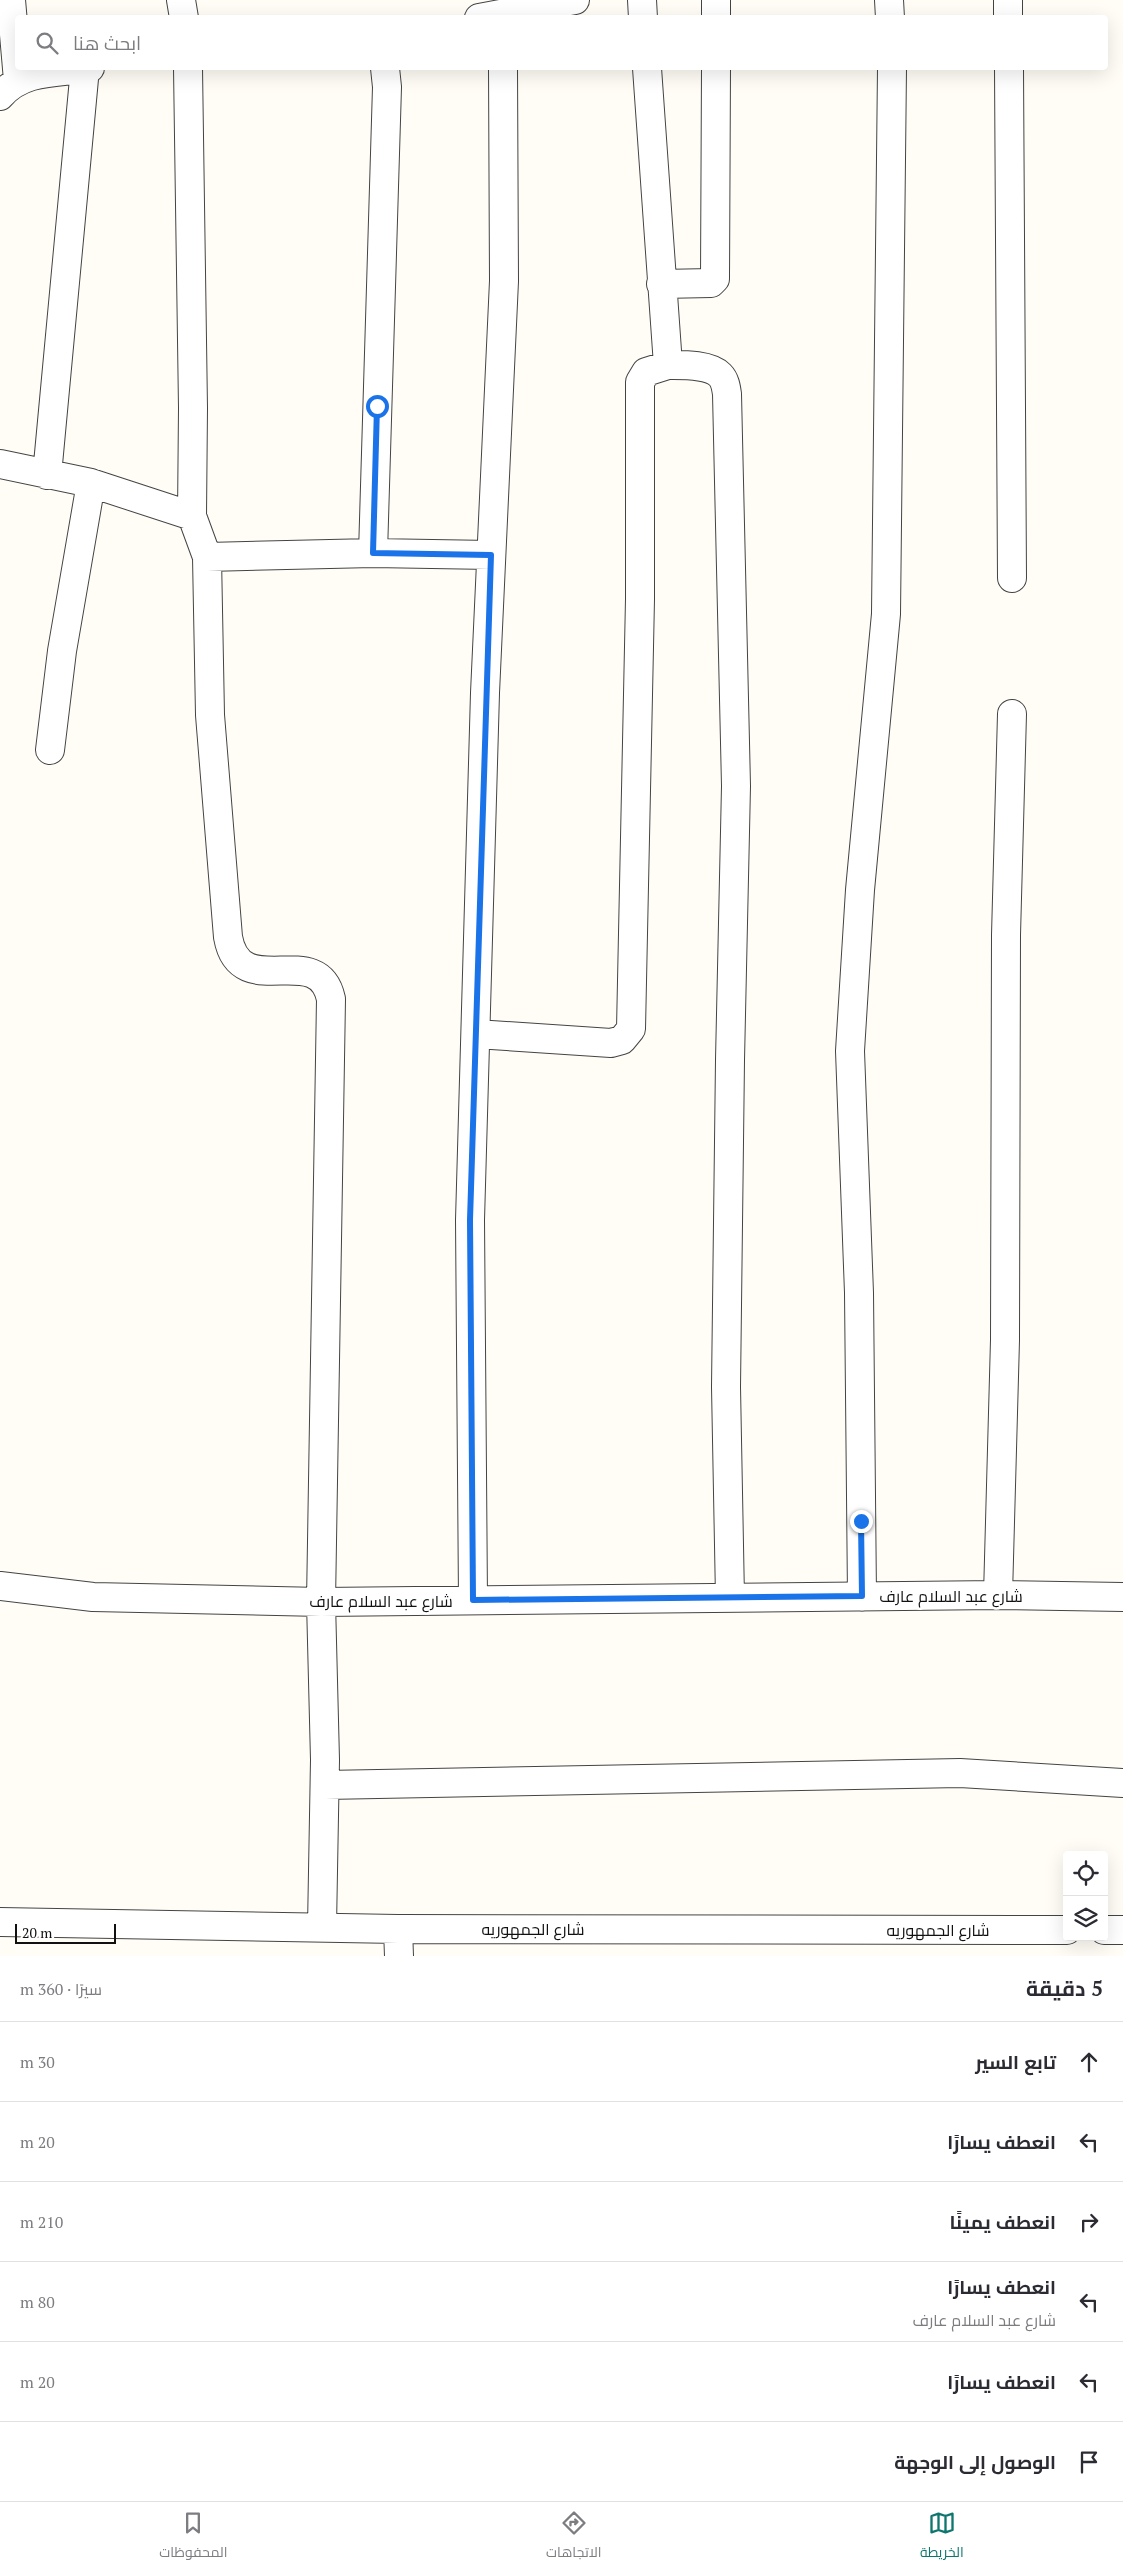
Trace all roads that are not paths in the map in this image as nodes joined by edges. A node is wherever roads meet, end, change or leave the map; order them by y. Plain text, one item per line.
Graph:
1 (11, 0) edge
2 (181, 0) edge
3 (575, 0) edge
4 (642, 0) edge
5 (716, 0) edge
6 (889, 0) edge
7 (1008, 0) edge
8 (184, 15) edge
9 (499, 15) edge
10 (644, 15) edge
11 (716, 15) edge
12 (890, 15) edge
13 (1008, 15) edge
14 (63, 70) edge
15 (87, 70) edge
16 (188, 70) edge
17 (385, 70) edge
18 (502, 70) edge
19 (647, 70) edge
20 (716, 70) edge
21 (892, 70) edge
22 (1009, 70) edge
23 (9, 88) edge
24 (661, 284) junction
25 (668, 365) junction
26 (0, 464) edge
27 (47, 475) junction
28 (91, 483) junction
29 (192, 516) junction
30 (373, 553) junction
31 (491, 555) junction
32 (207, 557) junction
33 (1012, 578) dead end
34 (1012, 714) dead end
35 (50, 750) dead end
36 (476, 1034) junction
37 (0, 1586) edge
38 (998, 1595) junction
39 (862, 1596) junction
40 (1123, 1597) edge
41 (730, 1598) junction
42 (473, 1600) junction
43 (320, 1602) junction
44 (1123, 1783) edge
45 (325, 1785) junction
46 (0, 1922) edge
47 (322, 1927) junction
48 (398, 1929) junction
49 (1063, 1930) edge
50 (1108, 1930) edge
51 (1123, 1930) edge
52 (399, 1956) edge

1 - 23 street
2 - 8 street
3 - 9 street
4 - 10 street
5 - 11 street
6 - 12 street
7 - 13 street
14 - 23 street
15 - 27 street
16 - 29 street
17 - 30 street
18 - 31 street
19 - 24 street
20 - 24 street
21 - 39 street
22 - 33 street
24 - 25 street
25 - 36 street
25 - 41 street
26 - 27 street
27 - 28 street
28 - 29 street
28 - 35 street
29 - 32 street
30 - 31 street
30 - 32 street
31 - 36 street
32 - 43 street
34 - 38 street
36 - 42 street
37 - 43 street, شارع عبد السلام عارف
38 - 39 street, شارع عبد السلام عارف
38 - 40 street, شارع عبد السلام عارف
39 - 41 street, شارع عبد السلام عارف
41 - 42 street, شارع عبد السلام عارف
42 - 43 street, شارع عبد السلام عارف
43 - 45 street
44 - 45 street
45 - 47 street
46 - 47 street, شارع الجمهوريه
47 - 48 street, شارع الجمهوريه
48 - 49 street, شارع الجمهوريه
48 - 52 street
50 - 51 street

